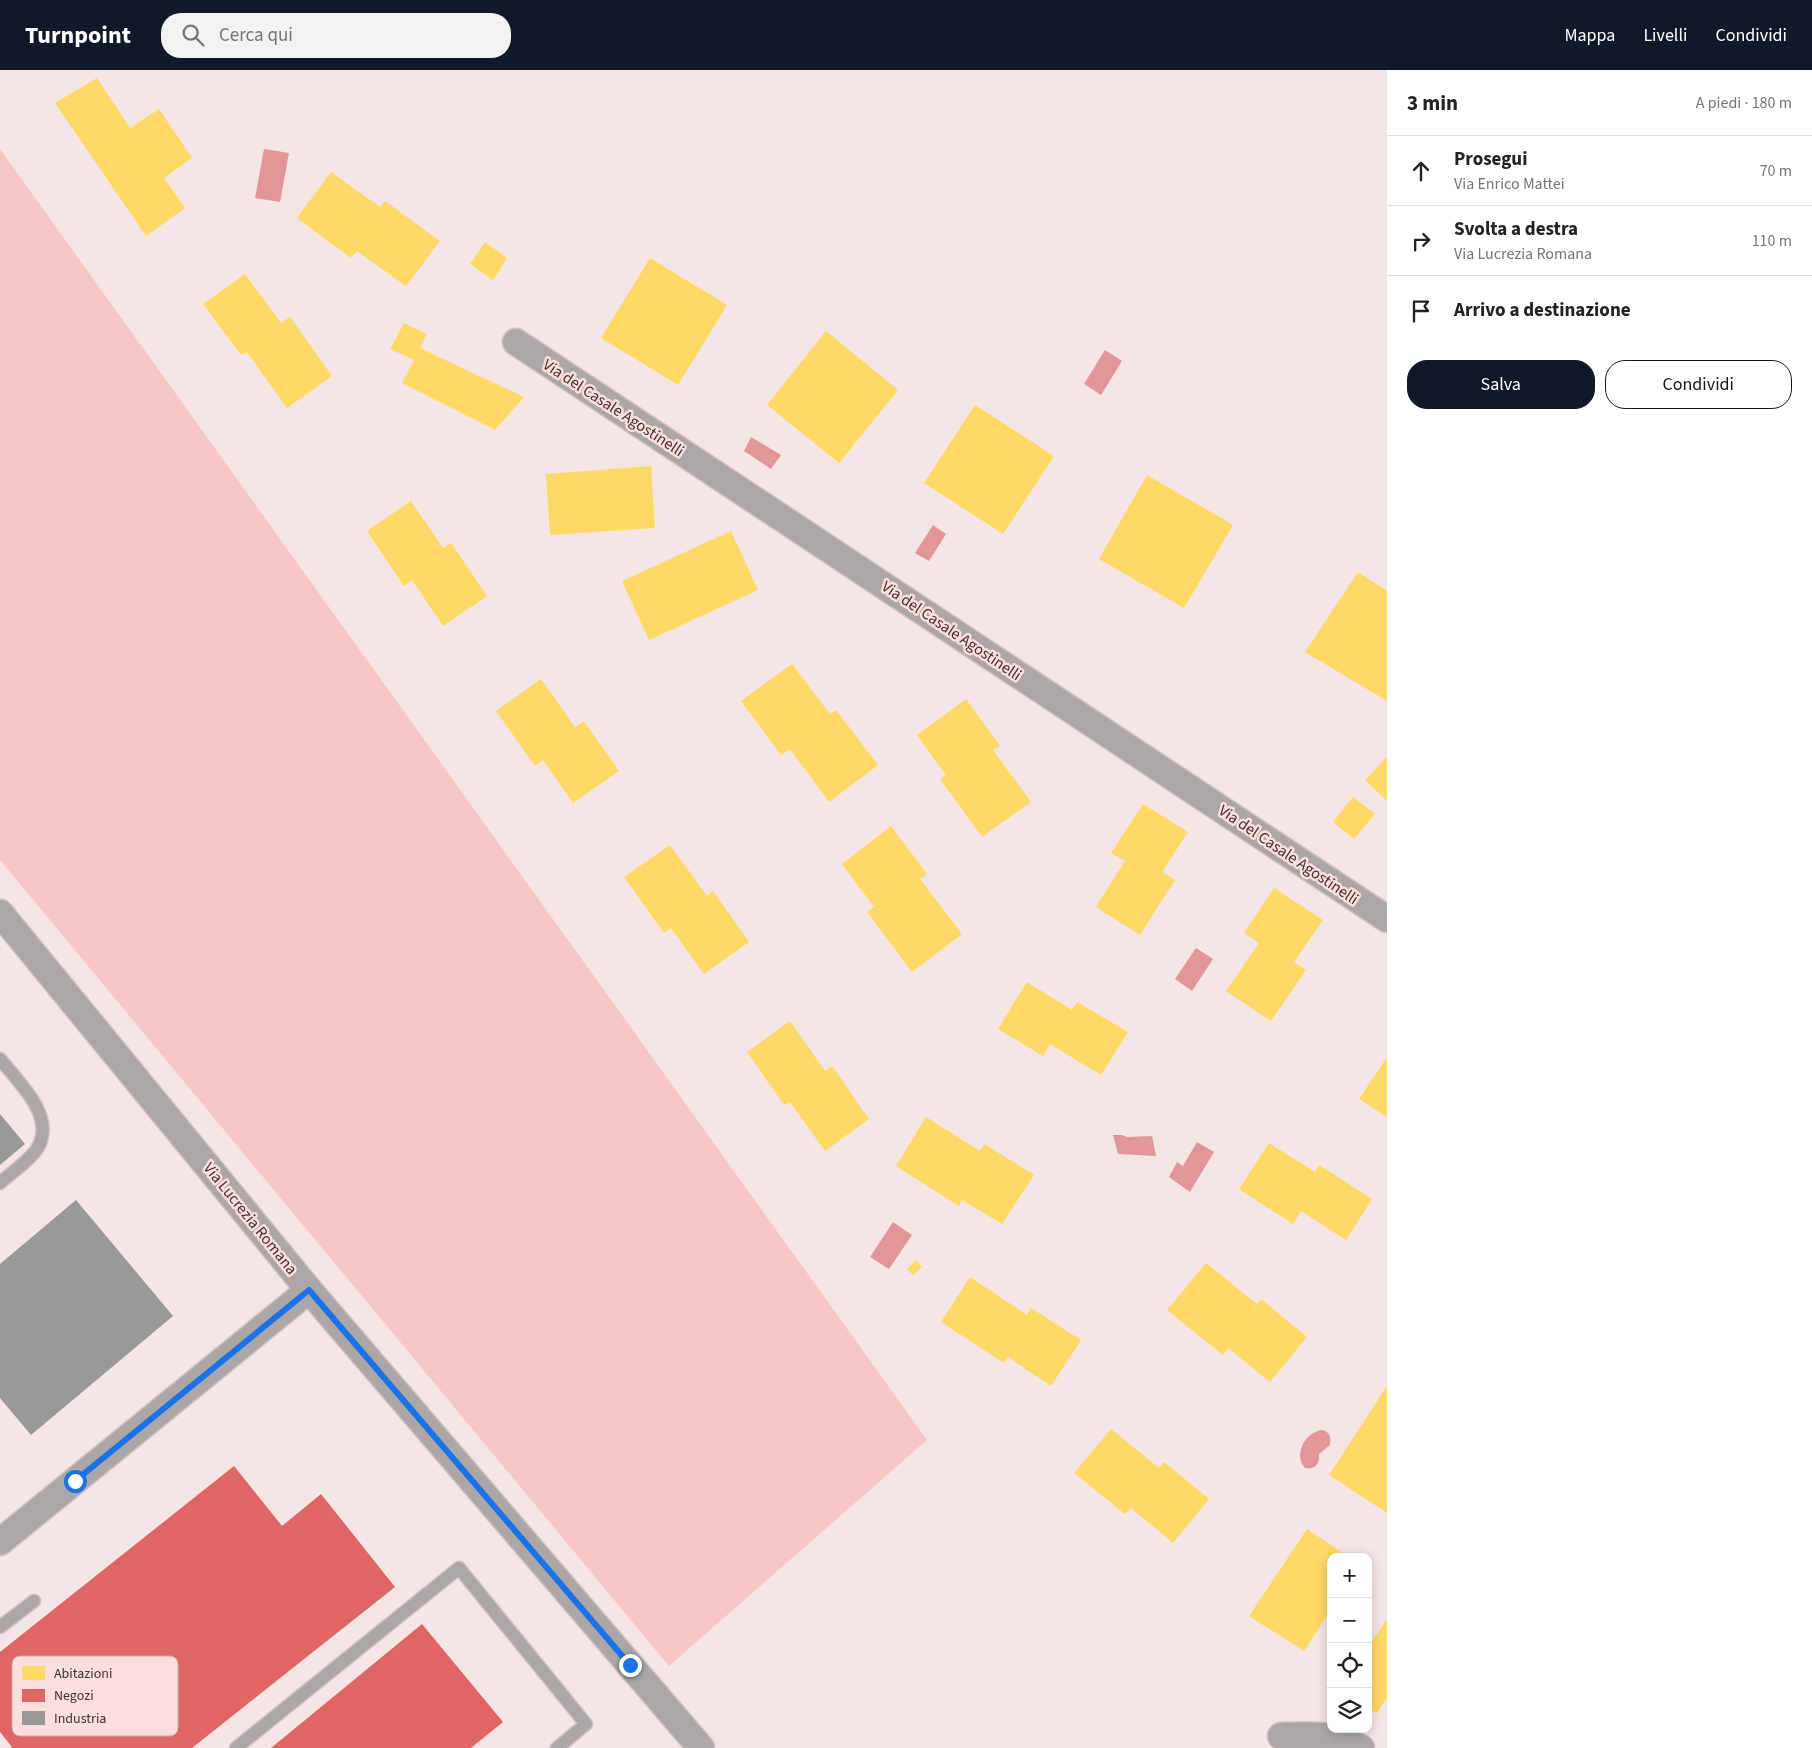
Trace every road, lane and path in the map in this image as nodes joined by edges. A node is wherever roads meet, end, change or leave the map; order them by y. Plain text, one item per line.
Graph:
1 (516, 342) dead end
2 (0, 913) edge
3 (1387, 919) edge
4 (0, 1059) edge
5 (0, 1182) edge
6 (309, 1290) junction
7 (0, 1542) edge
8 (34, 1601) dead end
9 (0, 1627) edge
10 (1281, 1736) dead end
11 (236, 1748) edge
12 (557, 1748) edge
13 (701, 1748) edge
14 (1361, 1748) edge

1 - 3 street, Via del Casale Agostinelli
2 - 6 street, Via Lucrezia Romana
4 - 5 lane
6 - 7 street
6 - 13 street, Via Lucrezia Romana
8 - 9 lane
10 - 14 street
11 - 12 lane

